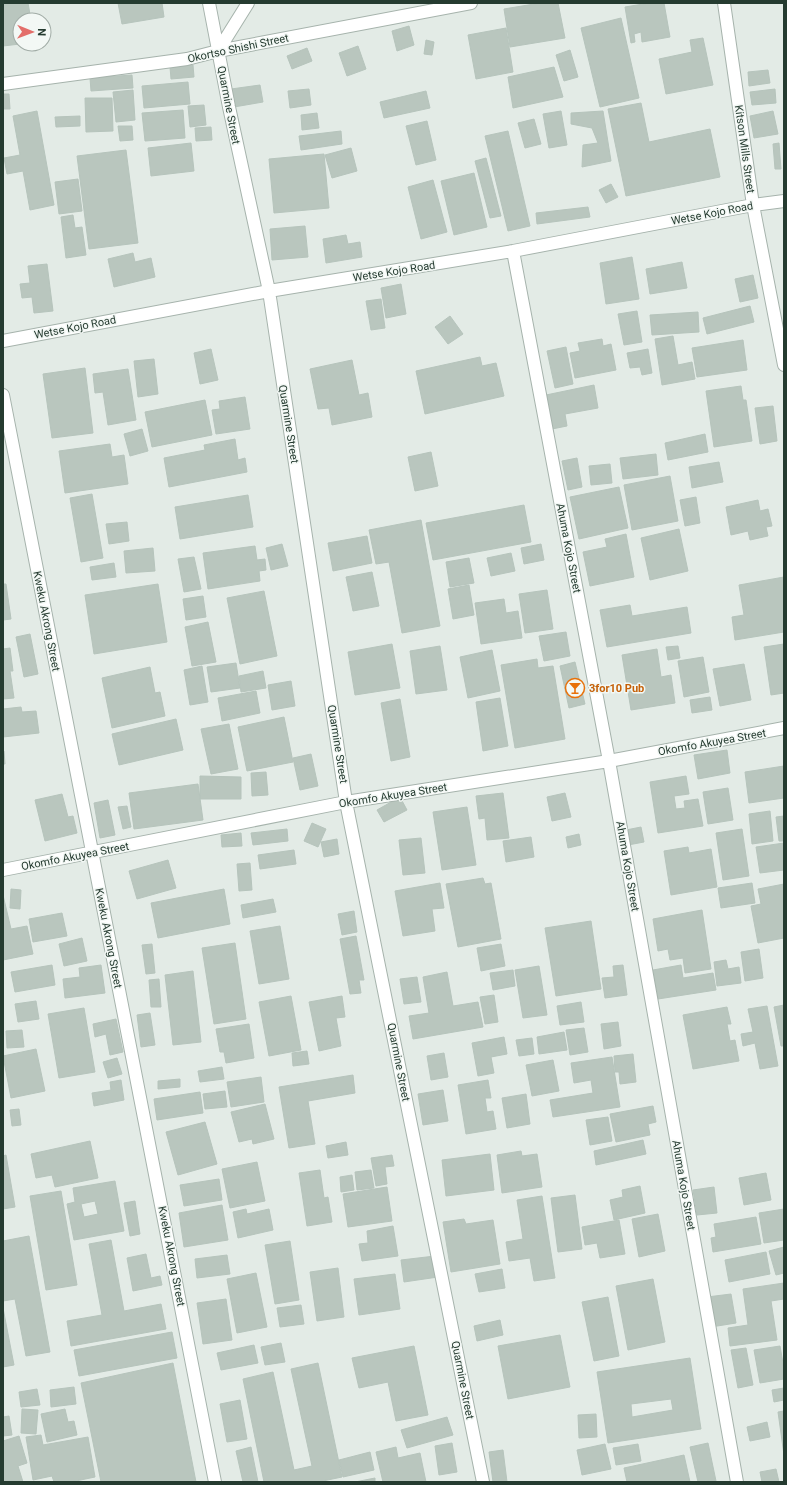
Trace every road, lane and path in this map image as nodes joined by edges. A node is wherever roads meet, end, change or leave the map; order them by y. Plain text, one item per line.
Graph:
1 (209, 3) edge
2 (248, 3) edge
3 (471, 3) edge
4 (724, 3) edge
5 (218, 51) junction
6 (3, 84) edge
7 (784, 201) edge
8 (753, 205) junction
9 (513, 252) junction
10 (269, 291) junction
11 (3, 341) edge
12 (784, 365) edge
13 (3, 395) edge
14 (784, 728) edge
15 (609, 761) junction
16 (346, 802) junction
17 (92, 853) junction
18 (3, 870) edge
19 (215, 1482) edge
20 (483, 1482) edge
21 (737, 1482) edge

1 - 5 street, Quarmine Street
2 - 5 street
3 - 5 street, Okortso Shishi Street
4 - 8 street, Kitson Mills Street
5 - 6 street, Okortso Shishi Street
5 - 10 street, Quarmine Street
7 - 8 street, Wetse Kojo Road
8 - 9 street, Wetse Kojo Road
8 - 12 street, Kitson Mills Street
9 - 10 street, Wetse Kojo Road
9 - 15 street, Ahuma Kojo Street
10 - 11 street, Wetse Kojo Road
10 - 16 street, Quarmine Street
13 - 17 street, Kweku Akrong Street
14 - 15 street, Okomfo Akuyea Street
15 - 16 street, Okomfo Akuyea Street
15 - 21 street, Ahuma Kojo Street
16 - 17 street, Okomfo Akuyea Street
16 - 20 street, Quarmine Street
17 - 18 street, Okomfo Akuyea Street
17 - 19 street, Kweku Akrong Street

